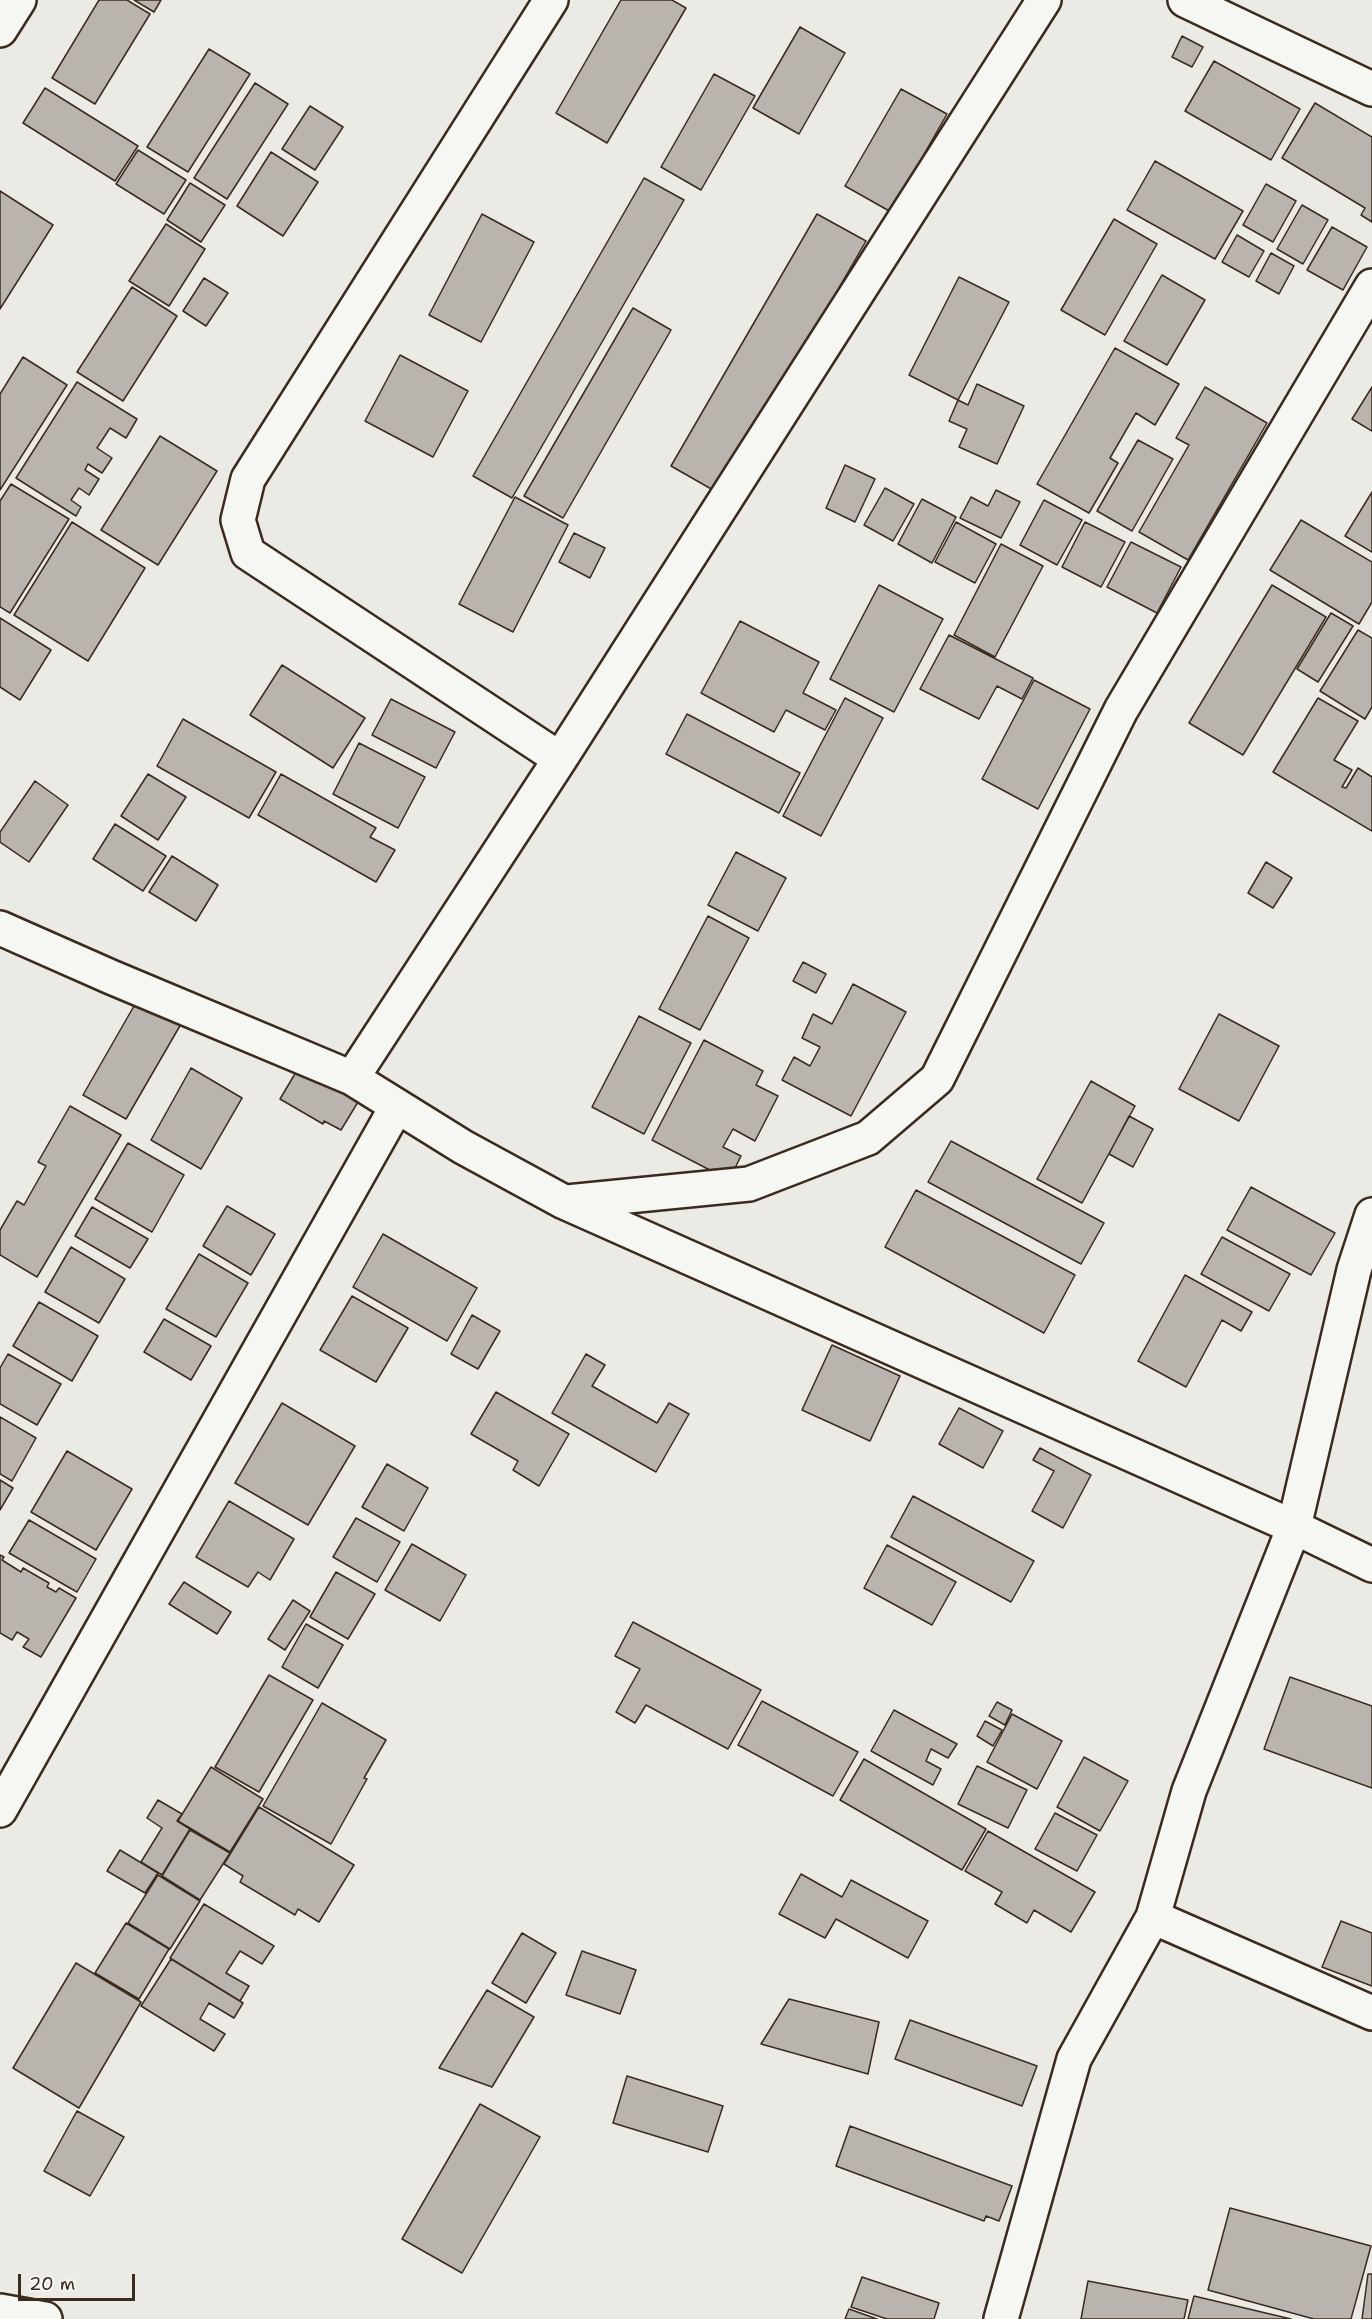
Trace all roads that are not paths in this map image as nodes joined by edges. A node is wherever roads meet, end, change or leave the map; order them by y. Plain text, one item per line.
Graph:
1 (19, 0) edge
2 (551, 0) edge
3 (1044, 0) edge
4 (1185, 0) edge
5 (0, 30) edge
6 (1372, 89) edge
7 (1372, 286) edge
8 (560, 759) junction
9 (0, 928) edge
10 (351, 1078) junction
11 (397, 1106) junction
12 (564, 1202) junction
13 (1372, 1215) edge
14 (1294, 1527) junction
15 (1372, 1565) edge
16 (0, 1810) edge
17 (1153, 1917) junction
18 (1372, 2013) edge
19 (0, 2311) edge
20 (45, 2319) edge
21 (1001, 2319) edge

1 - 5 street
2 - 8 street
3 - 8 street
4 - 6 street
7 - 12 street
8 - 10 street
9 - 10 street
10 - 11 street
11 - 12 street
11 - 16 street
12 - 14 street
13 - 14 street
14 - 15 street
14 - 17 street
17 - 18 street
17 - 21 street
19 - 20 street

